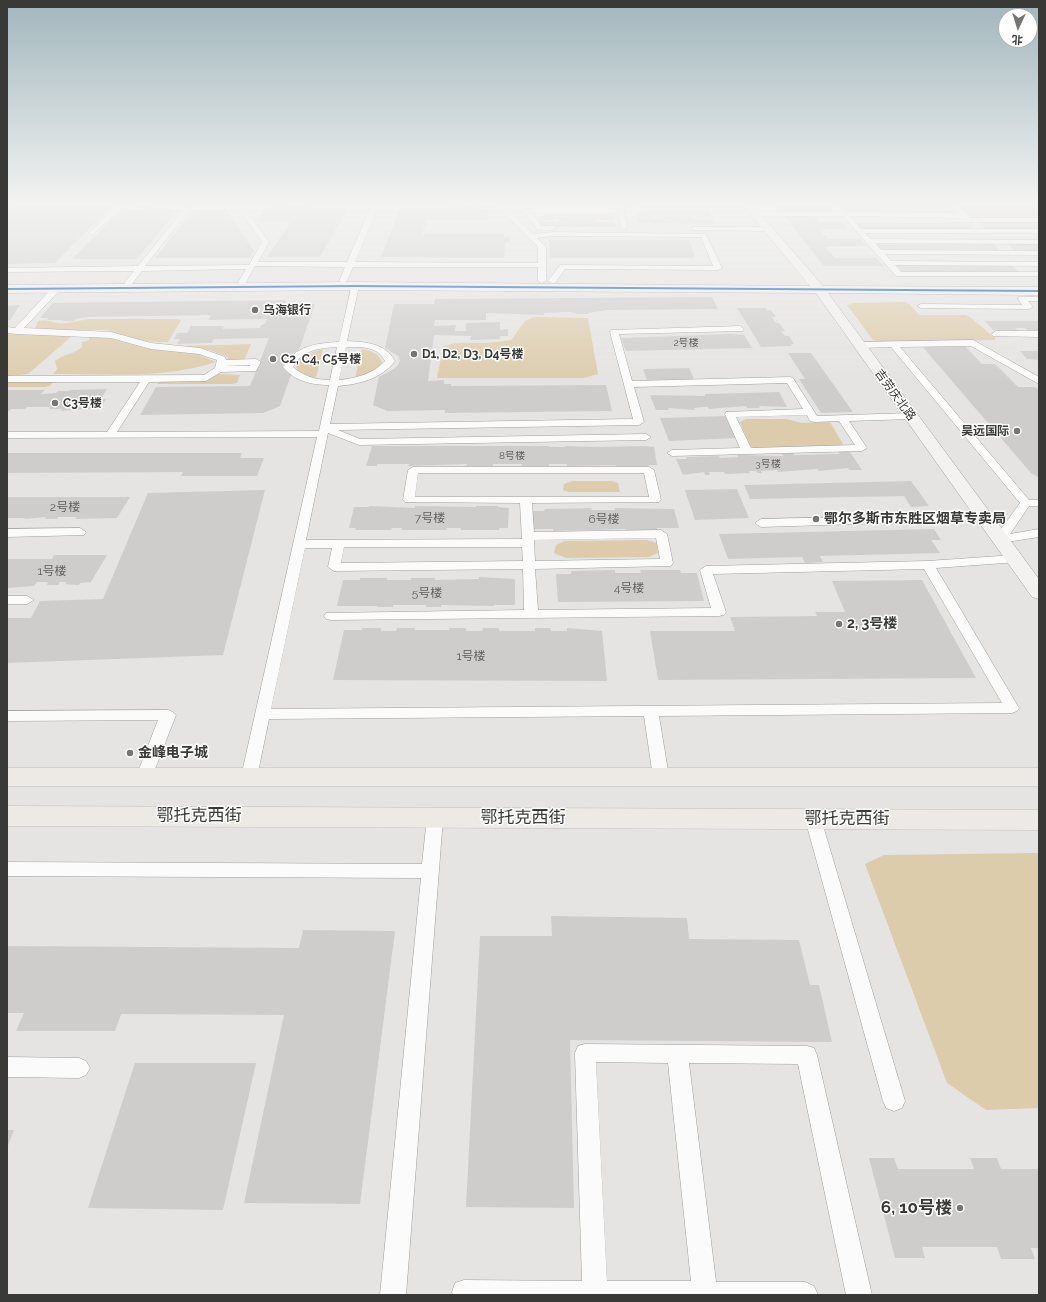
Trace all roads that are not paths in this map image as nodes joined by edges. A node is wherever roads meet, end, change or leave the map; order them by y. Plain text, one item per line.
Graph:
1 (143, 263) edge
2 (716, 263) edge
3 (796, 263) edge
4 (889, 263) joint
5 (350, 264) junction
6 (542, 264) joint
7 (1022, 264) junction
8 (1039, 264) edge
9 (254, 265) junction
10 (139, 268) junction
11 (7, 270) edge
12 (1038, 278) edge
13 (343, 281) junction
14 (547, 281) junction
15 (242, 282) junction
16 (128, 283) junction
17 (7, 284) edge
18 (815, 285) junction
19 (355, 286) junction
20 (7, 289) edge
21 (56, 289) junction
22 (1039, 291) edge
23 (1039, 299) edge
24 (921, 306) dead end
25 (740, 329) dead end
26 (7, 330) edge
27 (17, 330) junction
28 (996, 334) dead end
29 (1039, 334) edge
30 (343, 344) junction
31 (893, 344) junction
32 (859, 345) junction
33 (7, 378) edge
34 (146, 378) junction
35 (1039, 381) edge
36 (334, 383) junction
37 (628, 384) junction
38 (810, 412) junction
39 (911, 416) junction
40 (842, 418) junction
41 (323, 431) junction
42 (7, 435) edge
43 (110, 435) junction
44 (646, 437) dead end
45 (747, 451) junction
46 (672, 453) dead end
47 (526, 500) junction
48 (1039, 502) edge
49 (1026, 503) junction
50 (984, 518) junction
51 (761, 523) dead end
52 (80, 532) dead end
53 (7, 533) edge
54 (1039, 533) edge
55 (528, 539) junction
56 (1000, 539) junction
57 (299, 544) junction
58 (339, 544) junction
59 (1014, 559) junction
60 (529, 565) junction
61 (928, 566) junction
62 (1039, 593) edge
63 (7, 600) edge
64 (28, 600) dead end
65 (532, 614) junction
66 (331, 616) dead end
67 (652, 711) junction
68 (262, 714) junction
69 (7, 716) edge
70 (7, 777) edge
71 (144, 777) junction
72 (249, 777) junction
73 (661, 777) junction
74 (1039, 777) edge
75 (7, 816) edge
76 (435, 818) junction
77 (813, 819) junction
78 (1039, 820) edge
79 (7, 870) edge
80 (431, 871) junction
81 (677, 1054) junction
82 (7, 1066) edge
83 (78, 1068) dead end
84 (894, 1101) dead end
85 (464, 1292) dead end
86 (595, 1293) junction
87 (706, 1294) edge
88 (393, 1295) edge
89 (805, 1295) edge
90 (859, 1295) edge

1 - 10 lane
2 - 14 lane
3 - 18 street, 吉劳庆北路
4 - 7 lane
4 - 12 lane
5 - 6 lane
5 - 9 lane
5 - 13 lane
6 - 14 lane
7 - 8 lane
7 - 12 lane
9 - 10 lane
9 - 15 lane
10 - 11 lane
10 - 16 lane
12 - 18 street
13 - 14 street
13 - 15 street
14 - 18 street
15 - 16 street
16 - 17 street
18 - 19 street
18 - 22 street
18 - 32 street, 吉劳庆北路
19 - 21 street
19 - 30 lane
20 - 21 street
21 - 27 lane
23 - 24 lane
25 - 37 lane
26 - 27 lane
27 - 34 lane
28 - 29 lane
30 - 36 lane
30 - 36 lane
30 - 36 lane
31 - 32 lane
31 - 35 lane
31 - 49 lane
32 - 39 street, 吉劳庆北路
33 - 34 lane
34 - 43 lane
36 - 41 lane
37 - 38 lane
37 - 41 lane
38 - 40 lane
38 - 45 lane
39 - 40 lane
39 - 50 street, 吉劳庆北路
40 - 45 lane
41 - 43 lane
41 - 44 lane
41 - 57 lane
42 - 43 lane
45 - 46 lane
47 - 47 lane
47 - 55 lane
48 - 49 lane
49 - 56 lane
50 - 51 lane
50 - 56 street, 吉劳庆北路
52 - 53 lane
54 - 56 lane
55 - 58 lane
55 - 60 lane
55 - 60 lane
56 - 59 street, 吉劳庆北路
57 - 58 lane
57 - 68 lane
58 - 60 lane
59 - 61 lane
59 - 62 street, 吉劳庆北路
60 - 65 lane
61 - 65 lane
61 - 67 lane
63 - 64 lane
65 - 66 lane
67 - 68 lane
67 - 73 lane
68 - 72 lane
69 - 71 lane
70 - 71 main road
71 - 72 main road
72 - 73 main road
73 - 74 main road
75 - 76 main road, 鄂托克西街
76 - 77 main road, 鄂托克西街
76 - 80 lane
77 - 78 main road, 鄂托克西街
77 - 84 lane
79 - 80 lane
80 - 88 lane
81 - 86 lane
81 - 87 lane
81 - 90 lane
82 - 83 lane
85 - 86 lane
86 - 87 lane
87 - 89 lane

